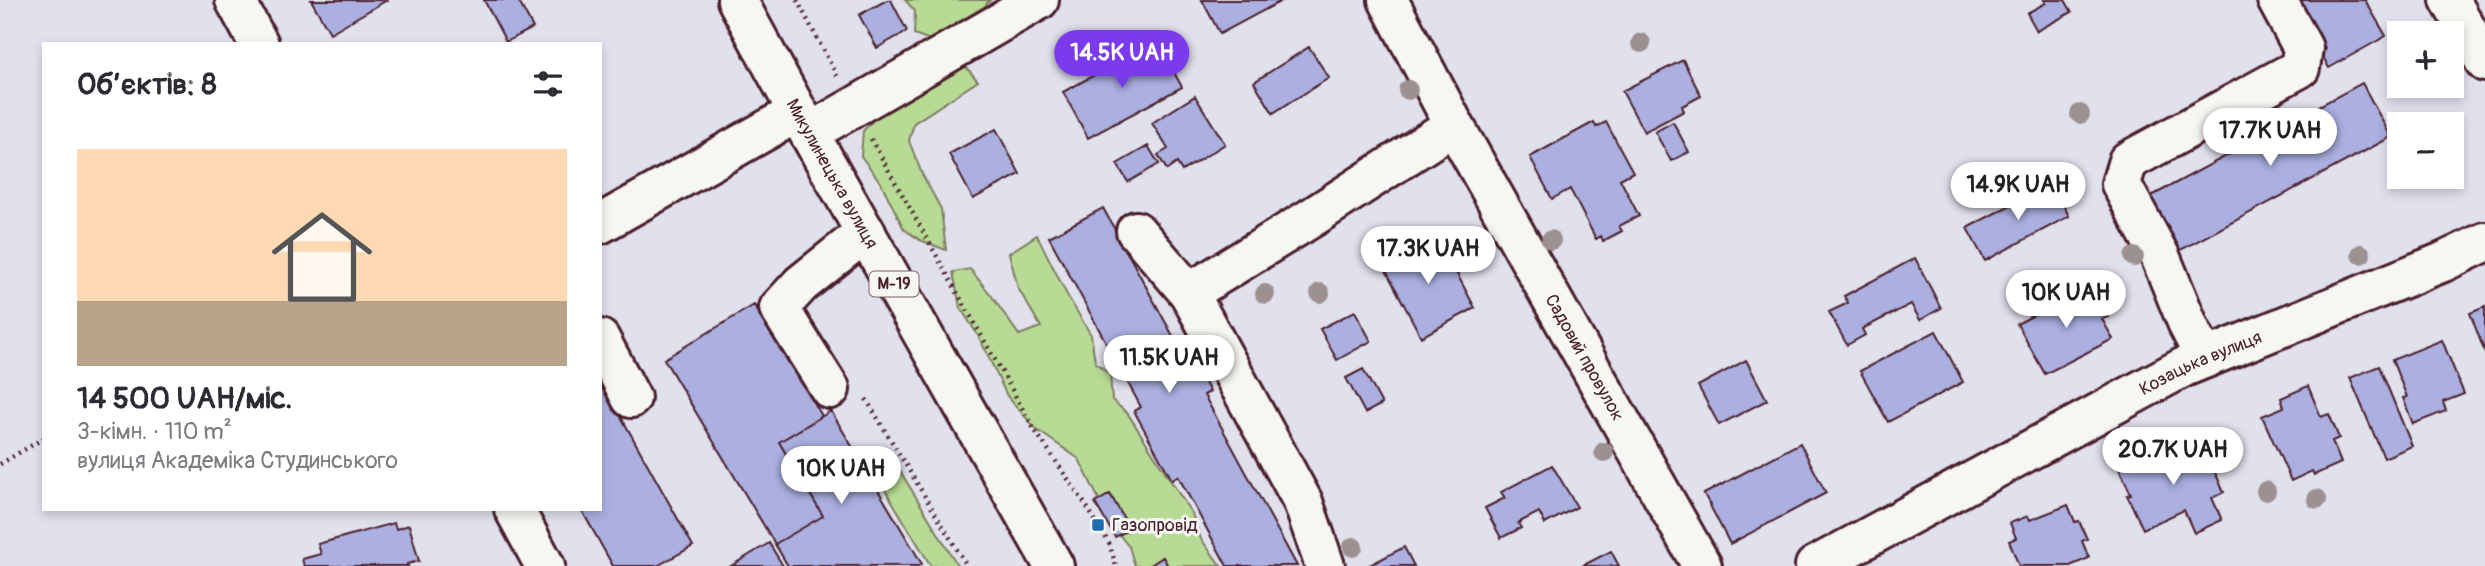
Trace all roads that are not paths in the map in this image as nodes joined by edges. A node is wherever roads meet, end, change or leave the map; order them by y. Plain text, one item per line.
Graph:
1 (235, 0) edge
2 (737, 0) edge
3 (1039, 0) edge
4 (1388, 0) edge
5 (2277, 0) edge
6 (2450, 0) edge
7 (258, 42) edge
8 (2485, 62) edge
9 (804, 122) junction
10 (1454, 125) junction
11 (602, 223) edge
12 (1136, 231) dead end
13 (866, 232) junction
14 (2485, 242) edge
15 (1189, 293) junction
16 (602, 344) edge
17 (2205, 358) junction
18 (846, 391) road end
19 (631, 398) dead end
20 (515, 511) edge
21 (1050, 565) edge
22 (544, 566) edge
23 (1325, 566) edge
24 (1702, 566) edge
25 (1815, 566) edge

1 - 7 main road
2 - 9 main road, Микулинецька вулиця / М-19
3 - 9 main road
4 - 10 main road, Садовий провулок
5 - 17 main road
6 - 8 main road
9 - 11 main road
9 - 13 main road, Микулинецька вулиця / М-19
10 - 15 main road
10 - 24 main road, Садовий провулок
12 - 15 main road
13 - 18 main road
13 - 21 main road, Микулинецька вулиця / М-19
14 - 17 main road, Козацька вулиця
15 - 23 main road
16 - 19 main road
17 - 25 main road, Козацька вулиця
20 - 22 main road

